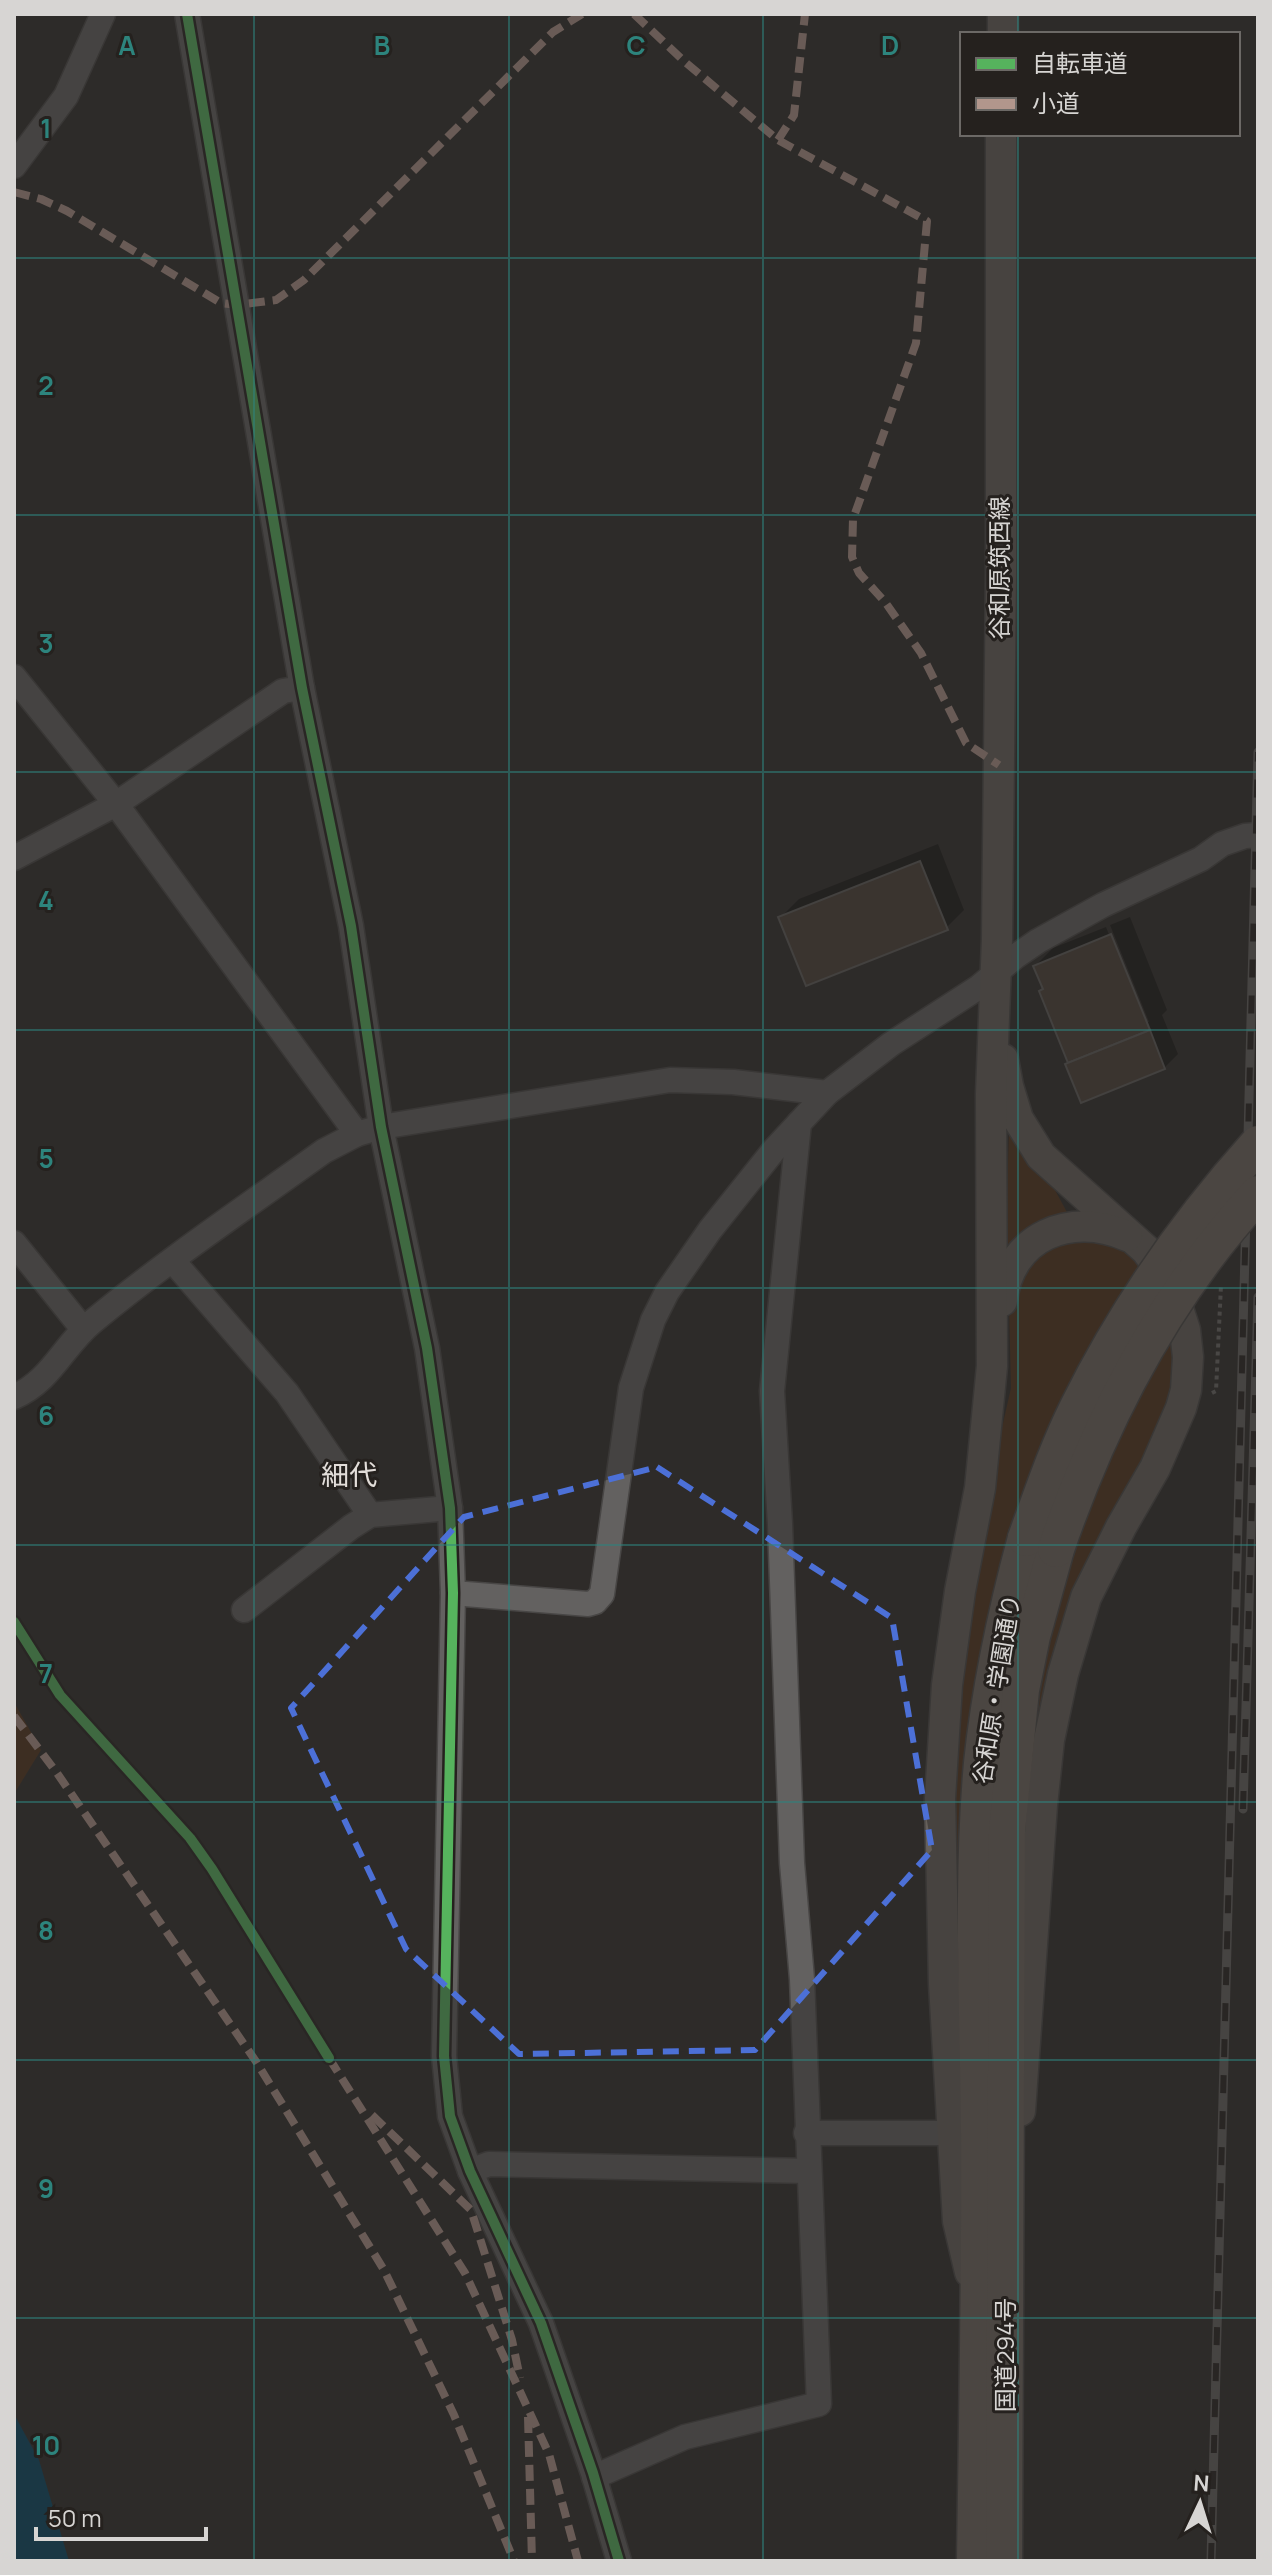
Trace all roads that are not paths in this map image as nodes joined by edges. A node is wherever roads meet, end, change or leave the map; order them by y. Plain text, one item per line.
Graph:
1 (103, 14) edge
2 (187, 14) edge
3 (1001, 136) edge
4 (14, 166) edge
5 (14, 677) edge
6 (302, 688) junction
7 (116, 804) junction
8 (1258, 835) edge
9 (14, 858) edge
10 (997, 971) junction
11 (996, 1002) junction
12 (827, 1093) junction
13 (799, 1123) junction
14 (381, 1127) junction
15 (357, 1134) junction
16 (1258, 1144) edge
17 (1258, 1194) edge
18 (1134, 1240) junction
19 (14, 1243) edge
20 (173, 1261) junction
21 (83, 1329) junction
22 (992, 1366) junction
23 (14, 1397) edge
24 (450, 1508) junction
25 (370, 1515) junction
26 (1041, 1544) junction
27 (453, 1593) junction
28 (244, 1610) dead end
29 (806, 2133) junction
30 (980, 2138) junction
31 (470, 2171) junction
32 (809, 2171) junction
33 (977, 2301) joint
34 (594, 2477) junction
35 (619, 2561) edge
36 (975, 2561) edge
37 (1004, 2561) edge

1 - 4 street
2 - 6 street
3 - 10 main road, 谷和原筑西線
5 - 7 street
6 - 7 street
6 - 14 street
7 - 9 street
7 - 15 street
8 - 10 street
10 - 11 main road, 谷和原筑西線
10 - 12 street
11 - 18 main road
11 - 22 main road
12 - 13 street
12 - 14 street
13 - 27 street
13 - 29 street
14 - 15 street
14 - 24 street
15 - 20 street
16 - 26 highway, 谷和原・学園通り, bridge
17 - 26 highway, 谷和原・学園通り, bridge
18 - 22 main road
18 - 30 main road
19 - 21 street
20 - 21 street
20 - 25 street
21 - 23 street
22 - 30 main road
24 - 25 street
24 - 27 street
25 - 28 street
26 - 30 highway, 谷和原・学園通り
27 - 31 street
29 - 30 street
29 - 32 street
30 - 33 highway, 谷和原・学園通り
30 - 37 highway, 国道294号
31 - 32 street
31 - 34 street
32 - 34 street
33 - 36 highway, 国道294号
34 - 35 street

